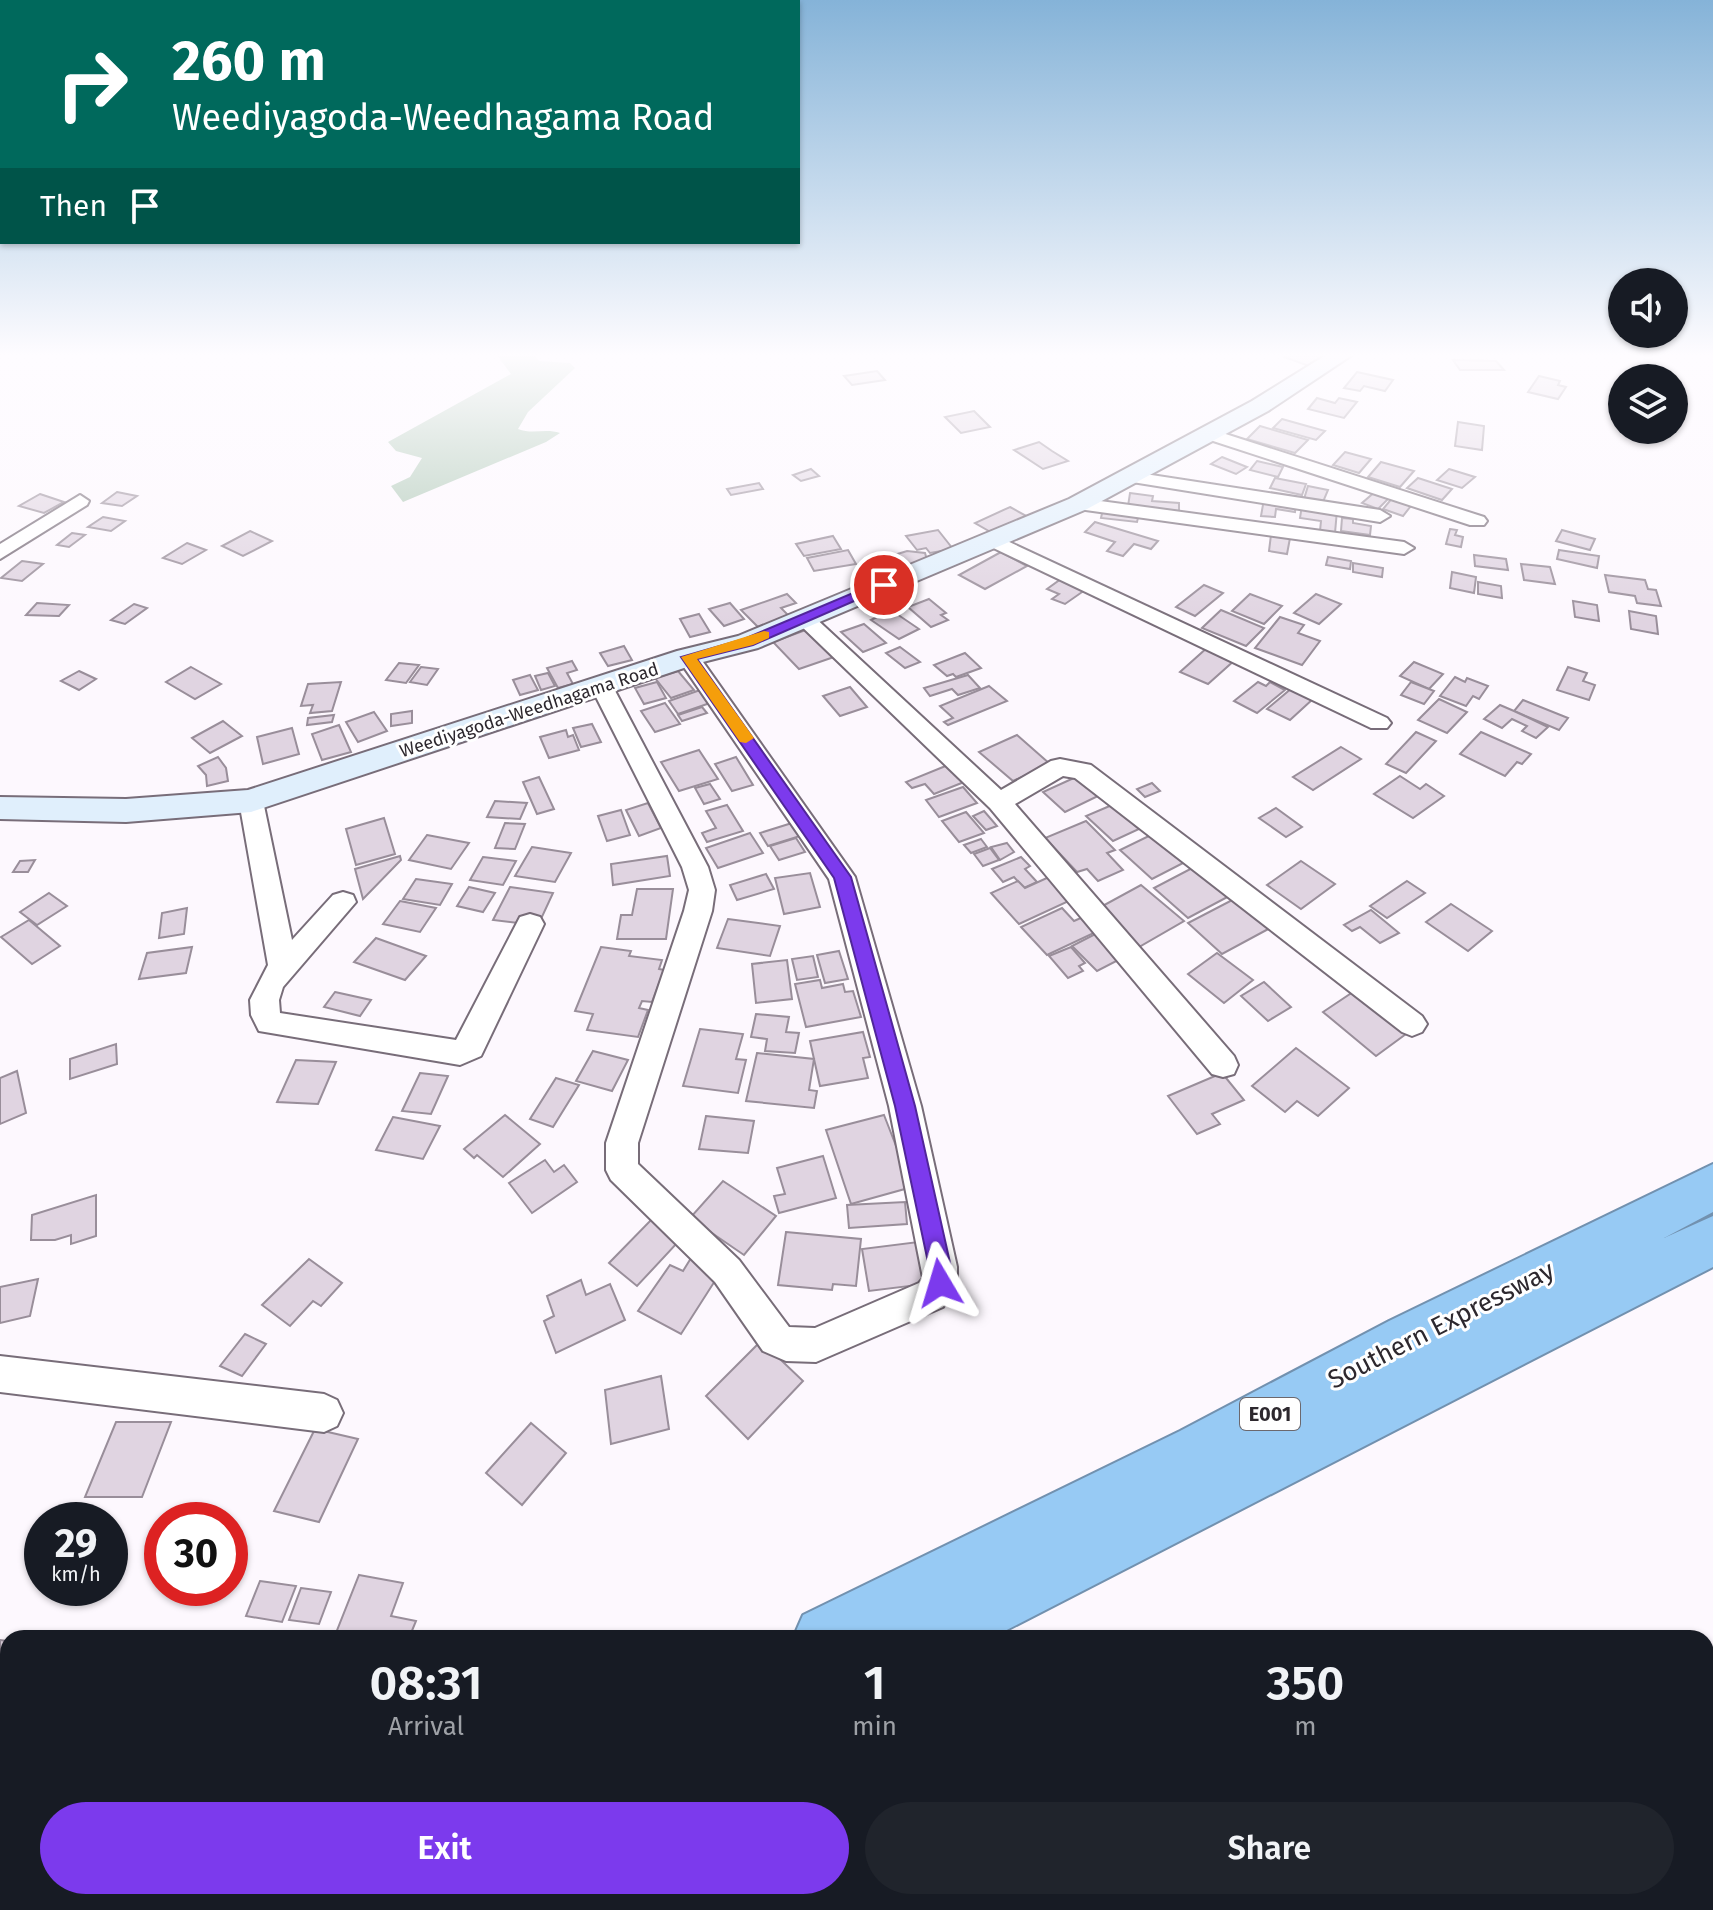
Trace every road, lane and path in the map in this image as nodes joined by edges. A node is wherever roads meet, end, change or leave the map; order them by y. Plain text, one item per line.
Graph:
1 (1192, 444) edge
2 (1241, 444) edge
3 (1132, 477) junction
4 (80, 501) dead end
5 (1078, 504) junction
6 (1380, 516) dead end
7 (1477, 521) dead end
8 (992, 540) junction
9 (1404, 548) dead end
10 (0, 553) edge
11 (804, 618) junction
12 (688, 657) junction
13 (602, 687) junction
14 (1379, 723) dead end
15 (251, 801) junction
16 (999, 802) junction
17 (0, 808) edge
18 (343, 902) dead end
19 (530, 924) dead end
20 (283, 967) junction
21 (1412, 1024) dead end
22 (1223, 1065) dead end
23 (1713, 1187) edge
24 (1713, 1240) edge
25 (0, 1374) edge
26 (324, 1413) dead end
27 (842, 1630) edge
28 (938, 1630) edge

1 - 3 street, Weediyagoda-Weedhagama Road
2 - 7 street
3 - 5 street, Weediyagoda-Weedhagama Road
3 - 6 street
4 - 10 street
5 - 8 street, Weediyagoda-Weedhagama Road
5 - 9 street
8 - 11 street, Weediyagoda-Weedhagama Road
8 - 14 street
11 - 12 street, Weediyagoda-Weedhagama Road
11 - 16 street
12 - 13 street, Weediyagoda-Weedhagama Road
12 - 13 street
13 - 15 street, Weediyagoda-Weedhagama Road
15 - 17 street, Weediyagoda-Weedhagama Road
15 - 20 street
16 - 21 street
16 - 22 street
18 - 20 street
19 - 20 street
23 - 27 highway, Southern Expressway / E001
24 - 28 highway, Southern Expressway / E001
25 - 26 street

